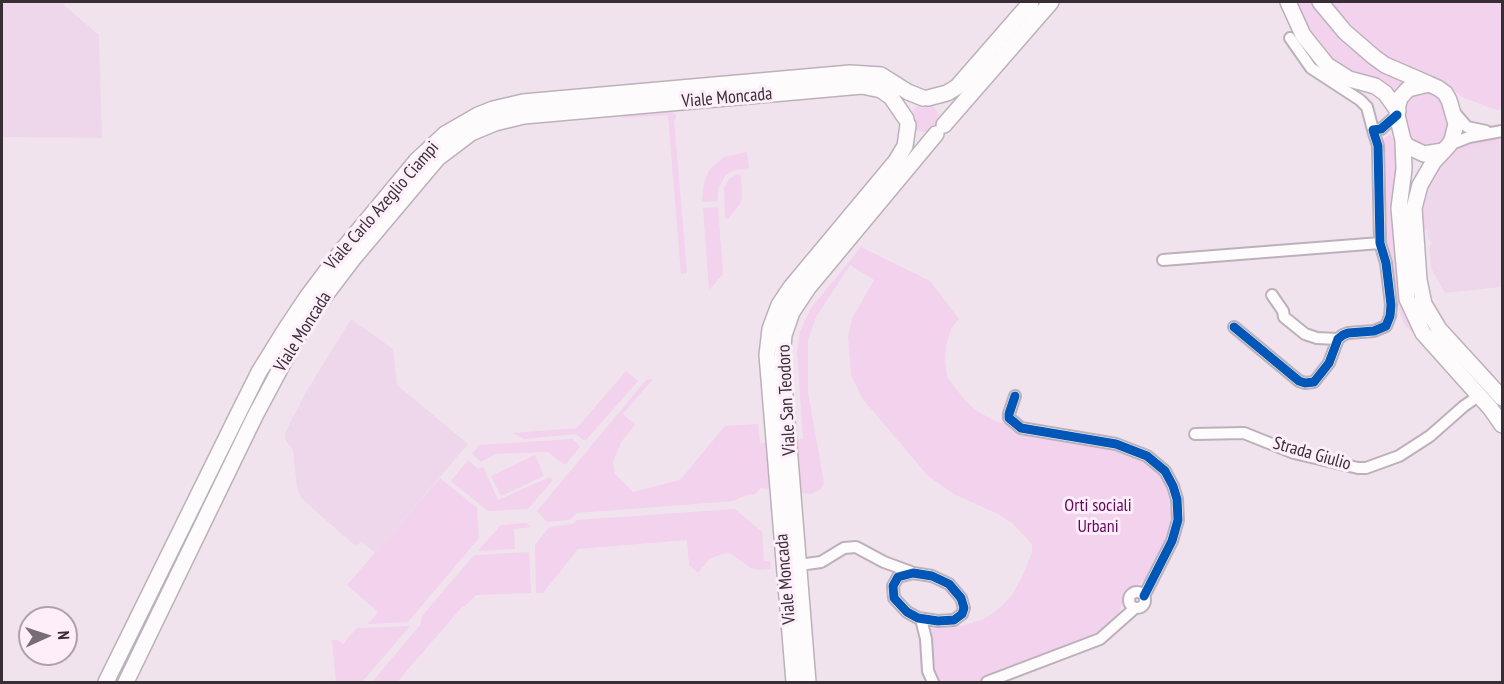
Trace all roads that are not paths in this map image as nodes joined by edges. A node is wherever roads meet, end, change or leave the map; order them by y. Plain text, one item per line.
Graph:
1 (1031, 2) edge
2 (1051, 2) edge
3 (1288, 2) edge
4 (1320, 2) edge
5 (1290, 38) dead end
6 (884, 84) junction
7 (1429, 84) junction
8 (926, 98) junction
9 (1454, 112) junction
10 (1398, 113) junction
11 (907, 122) junction
12 (1377, 129) junction
13 (940, 130) junction
14 (1497, 131) edge
15 (1403, 138) junction
16 (1446, 148) junction
17 (1380, 243) junction
18 (1163, 260) dead end
19 (1272, 295) dead end
20 (1234, 327) dead end
21 (1338, 339) junction
22 (1480, 395) junction
23 (1015, 396) dead end
24 (1503, 398) edge
25 (1503, 425) edge
26 (1195, 434) dead end
27 (781, 441) junction
28 (884, 562) junction
29 (792, 565) junction
30 (913, 573) junction
31 (895, 582) junction
32 (1141, 594) junction
33 (1128, 598) junction
34 (1135, 608) junction
35 (921, 619) junction
36 (1120, 619) junction
37 (934, 621) junction
38 (926, 639) junction
39 (106, 682) edge
40 (126, 682) edge
41 (794, 682) edge
42 (808, 682) edge
43 (933, 682) edge
44 (987, 682) edge

1 - 8 main road
2 - 13 main road, Viale San Teodoro
3 - 10 main road
4 - 7 main road
5 - 12 street
6 - 8 main road, Viale Carlo Azeglio Ciampi
6 - 11 main road
6 - 39 main road, Viale Carlo Azeglio Ciampi
6 - 40 main road, Viale Moncada
7 - 9 main road
7 - 10 main road
8 - 11 main road
8 - 13 main road
9 - 14 street
9 - 16 main road
10 - 12 street
10 - 15 main road
11 - 13 main road
11 - 27 main road, Viale Moncada
12 - 15 street
12 - 17 street
13 - 27 main road, Viale San Teodoro
14 - 16 street
15 - 16 main road
15 - 22 main road
16 - 24 main road
17 - 18 street
17 - 21 street
19 - 21 street
20 - 21 street
22 - 25 main road
22 - 26 street, Strada Giulio
23 - 32 street
27 - 29 main road, Viale Moncada
28 - 29 street
28 - 30 street
28 - 31 street
29 - 41 main road, Viale Moncada
29 - 42 main road
30 - 31 street
30 - 37 street
31 - 35 street
32 - 33 street
32 - 34 street
33 - 34 street
33 - 36 street
34 - 36 street
35 - 37 street
35 - 38 street
36 - 44 street
37 - 38 street
38 - 43 street

